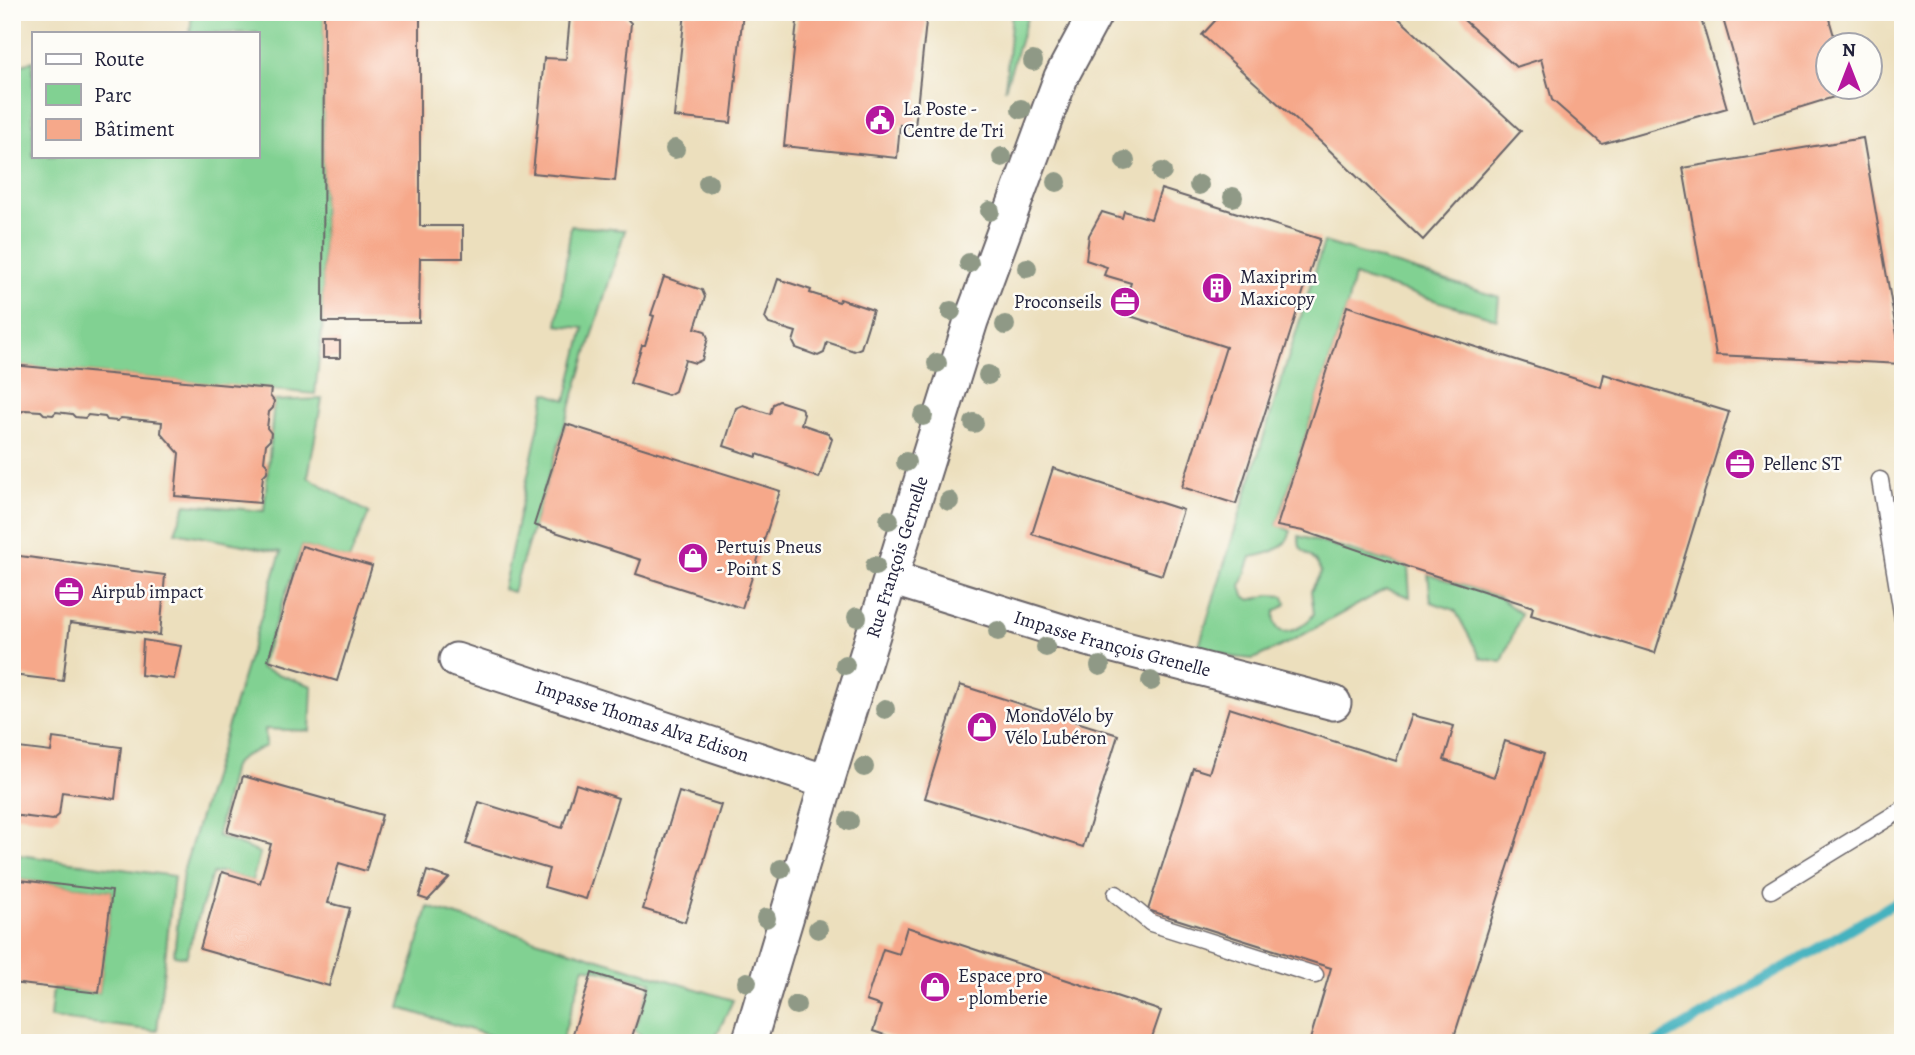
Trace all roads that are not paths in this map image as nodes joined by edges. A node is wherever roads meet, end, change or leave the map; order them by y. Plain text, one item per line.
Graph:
1 (1073, 12) edge
2 (1096, 12) edge
3 (1062, 77) junction
4 (1881, 480) dead end
5 (891, 578) junction
6 (1900, 587) edge
7 (1903, 619) edge
8 (457, 660) dead end
9 (1334, 703) dead end
10 (827, 782) junction
11 (1903, 809) edge
12 (1771, 890) dead end
13 (1116, 894) dead end
14 (1315, 975) dead end
15 (749, 1043) edge

1 - 3 street
2 - 3 street
3 - 5 street, Rue François Gernelle
4 - 6 lane
5 - 9 street, Impasse François Grenelle
5 - 10 street, Rue François Gernelle
6 - 7 lane
8 - 10 street, Impasse Thomas Alva Edison
10 - 15 street, Rue François Gernelle
11 - 12 lane
13 - 14 lane

